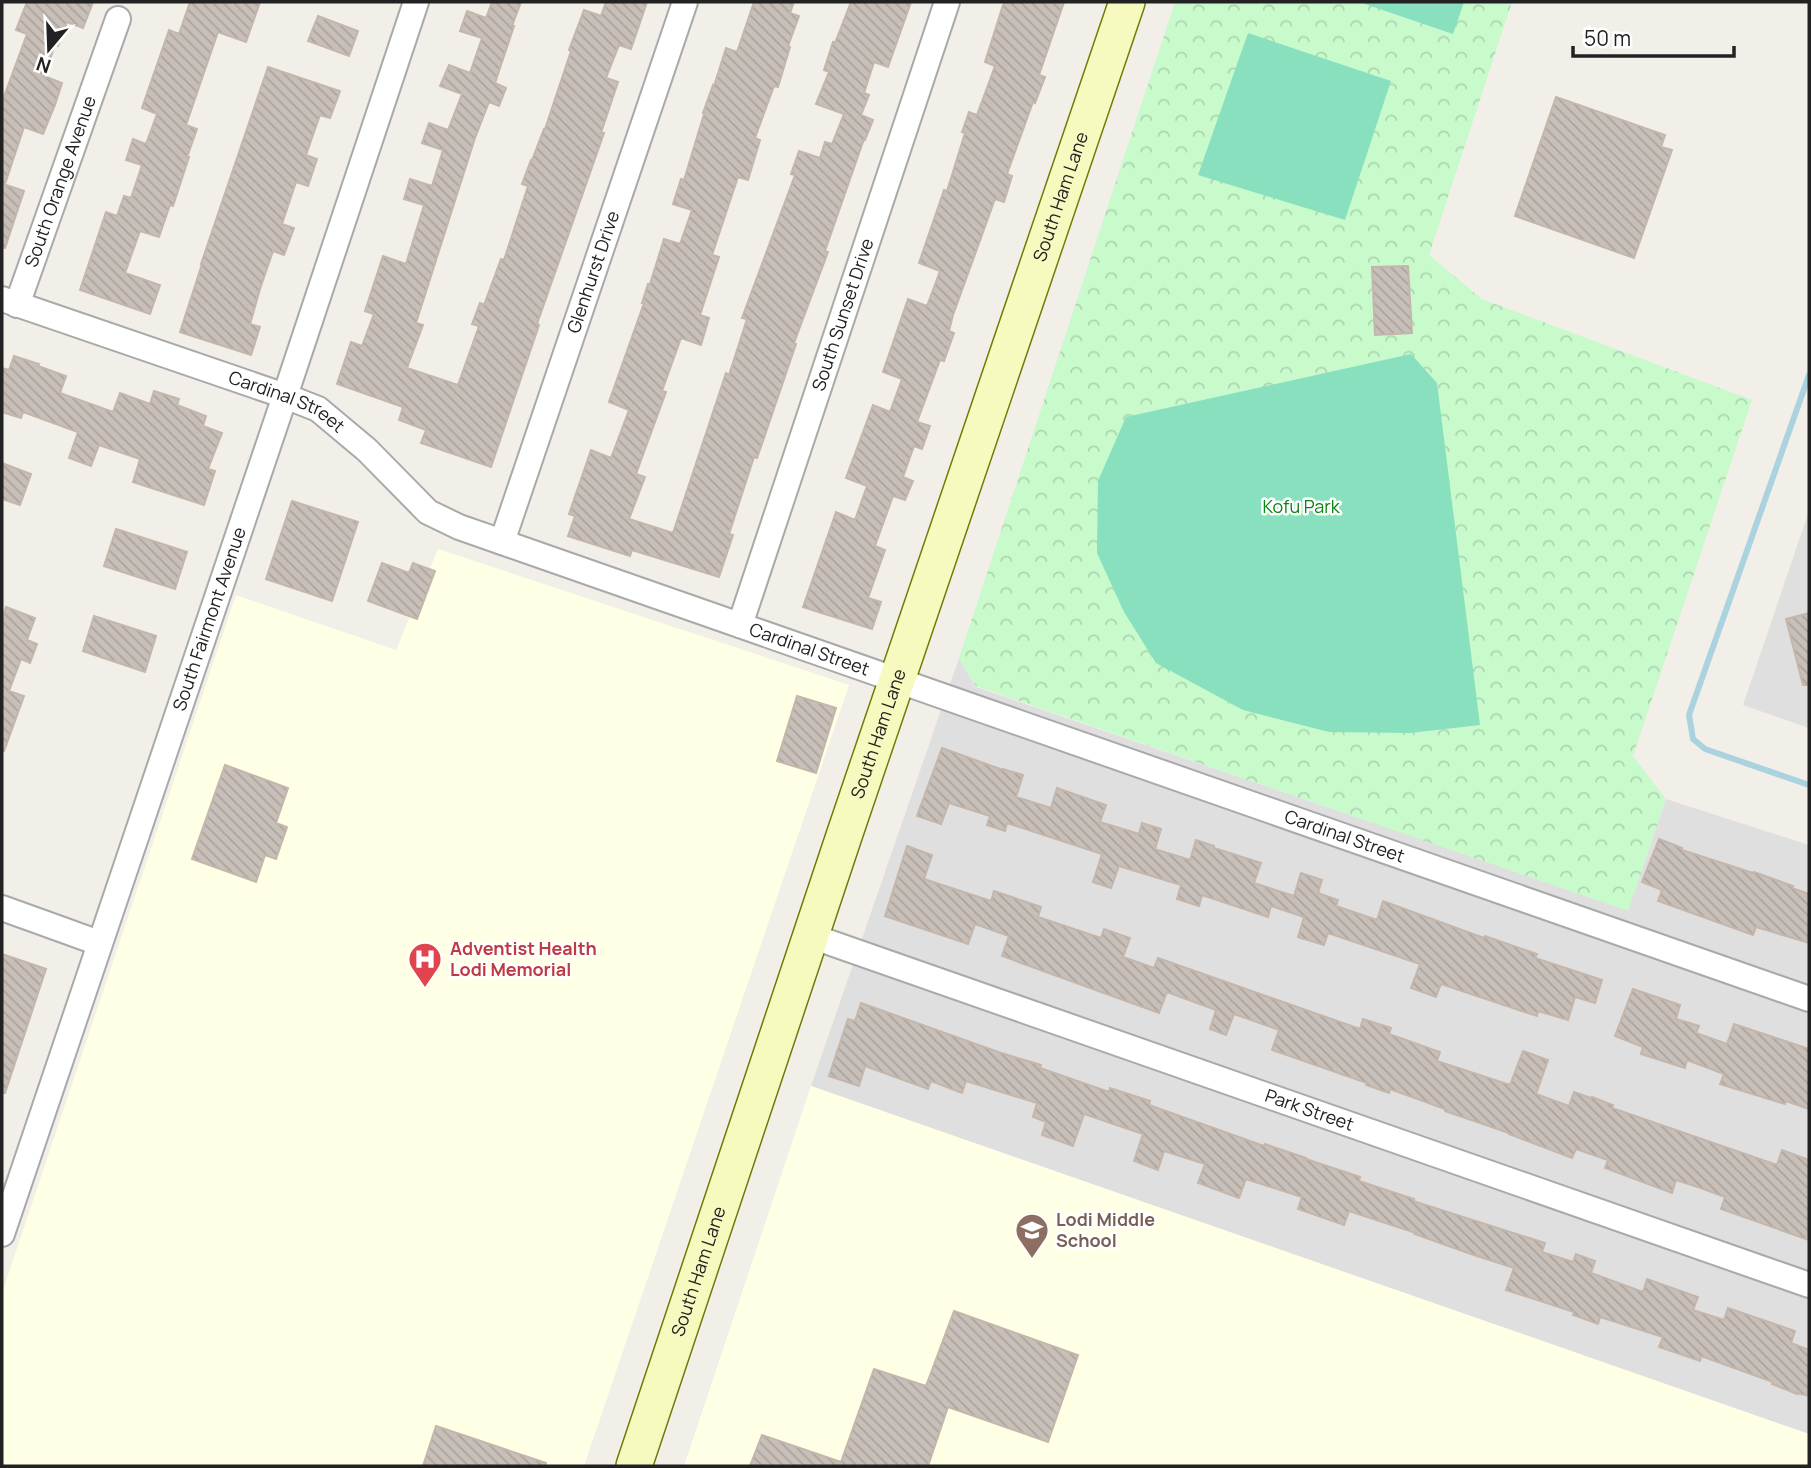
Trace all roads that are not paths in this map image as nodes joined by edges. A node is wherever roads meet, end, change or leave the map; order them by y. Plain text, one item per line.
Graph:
1 (416, 2) edge
2 (685, 2) edge
3 (947, 2) edge
4 (1127, 2) edge
5 (118, 19) dead end
6 (10, 302) edge
7 (285, 396) junction
8 (502, 542) junction
9 (740, 625) junction
10 (897, 679) junction
11 (2, 908) edge
12 (811, 936) junction
13 (99, 943) junction
14 (1809, 999) edge
15 (3, 1225) edge
16 (1809, 1285) edge
17 (634, 1466) edge

1 - 7 street, South Fairmont Avenue
2 - 8 street, Glenhurst Drive
3 - 9 street, South Sunset Drive
4 - 10 main road, South Ham Lane
5 - 6 street, South Orange Avenue
6 - 7 street, Cardinal Street
7 - 8 street, Cardinal Street
7 - 13 street, South Fairmont Avenue
8 - 9 street, Cardinal Street
9 - 10 street, Cardinal Street
10 - 12 main road, South Ham Lane
10 - 14 street, Cardinal Street
11 - 13 street
12 - 16 street, Park Street
12 - 17 main road, South Ham Lane
13 - 15 street, South Fairmont Avenue

